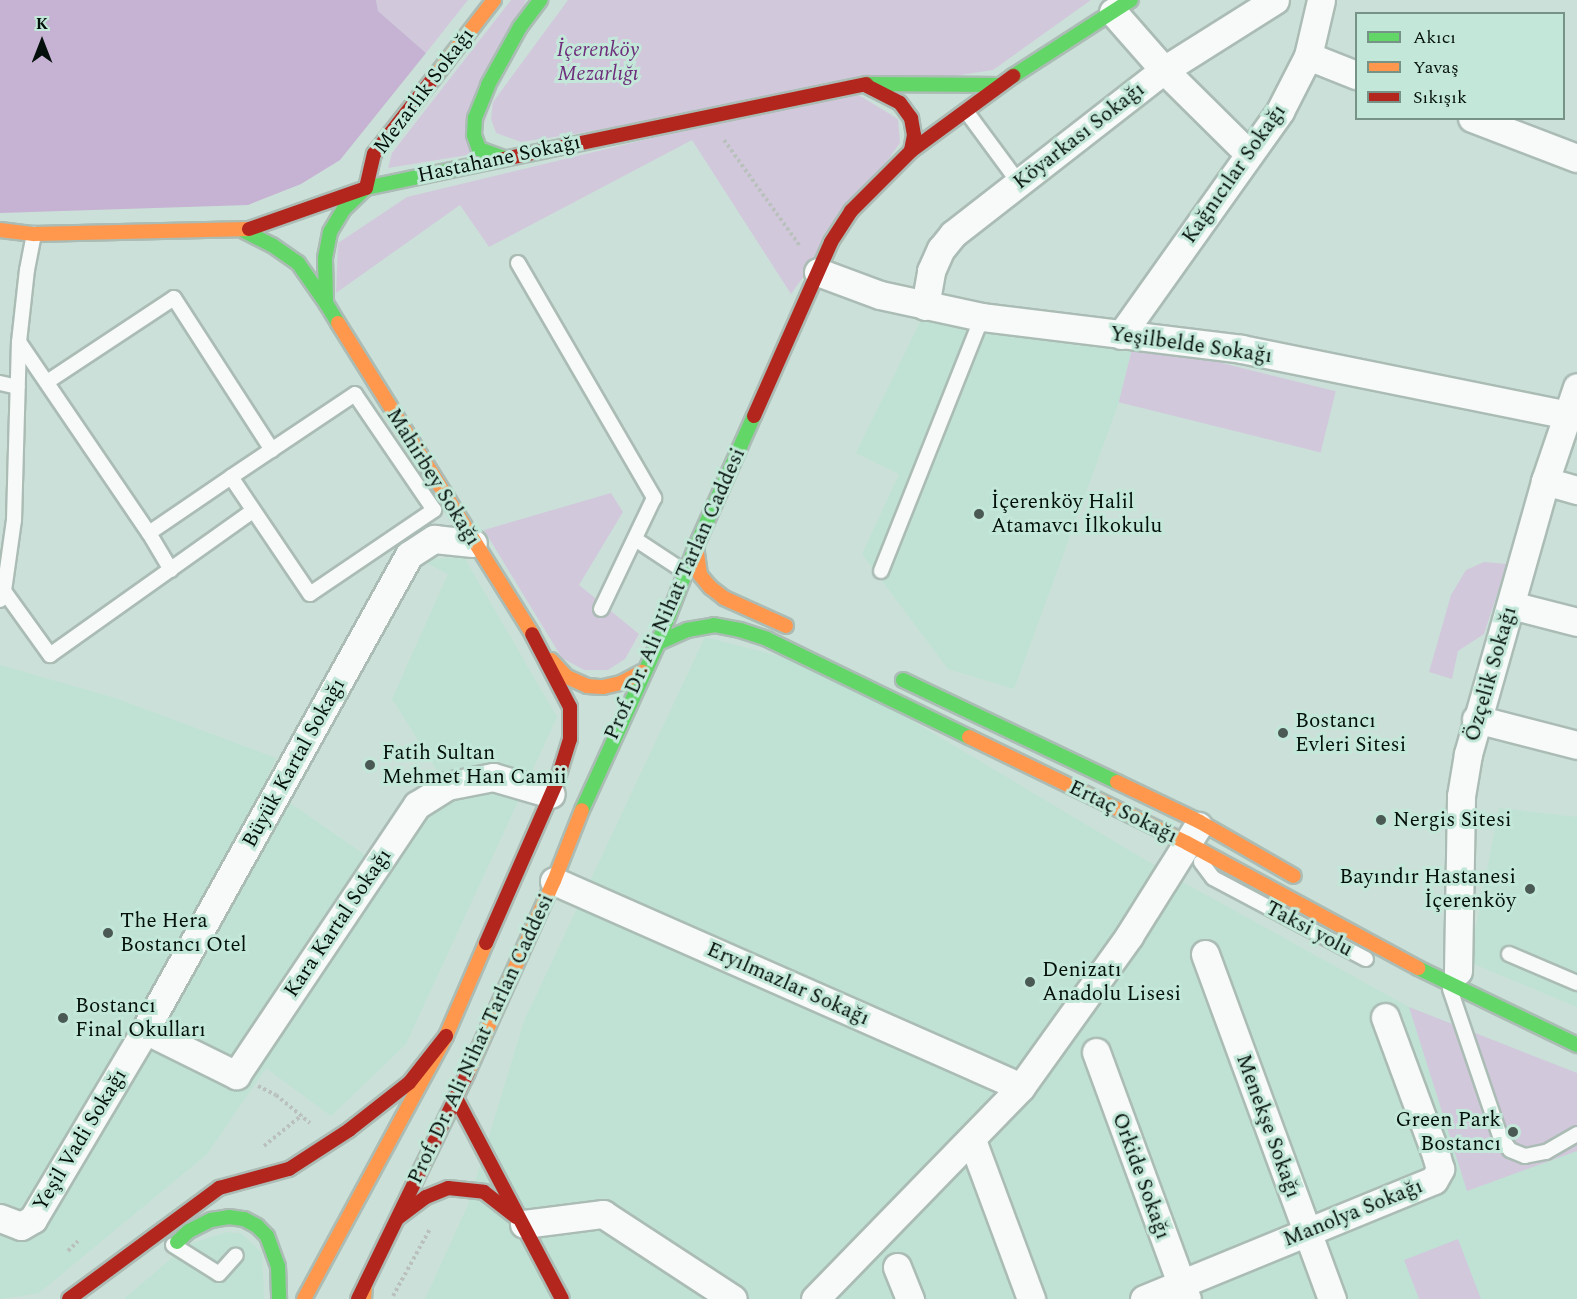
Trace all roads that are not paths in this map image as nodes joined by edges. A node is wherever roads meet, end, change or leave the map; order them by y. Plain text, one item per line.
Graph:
1 (494, 0) edge
2 (540, 0) edge
3 (1275, 0) edge
4 (1321, 0) edge
5 (1122, 6) edge
6 (1308, 56) junction
7 (1164, 70) junction
8 (1355, 75) edge
9 (861, 84) junction
10 (1000, 86) junction
11 (966, 111) junction
12 (1477, 120) edge
13 (911, 151) junction
14 (1248, 153) junction
15 (504, 158) junction
16 (1577, 158) edge
17 (1019, 183) junction
18 (366, 188) junction
19 (0, 230) edge
20 (244, 231) junction
21 (34, 234) junction
22 (518, 263) dead end
23 (818, 272) junction
24 (326, 303) junction
25 (925, 306) junction
26 (982, 317) junction
27 (1121, 335) junction
28 (19, 342) junction
29 (46, 382) junction
30 (0, 383) edge
31 (18, 387) junction
32 (1577, 387) edge
33 (1567, 415) junction
34 (272, 450) junction
35 (231, 477) junction
36 (1545, 480) junction
37 (1577, 490) edge
38 (253, 511) junction
39 (149, 533) junction
40 (635, 539) junction
41 (473, 543) junction
42 (696, 546) junction
43 (171, 570) junction
44 (881, 571) dead end
45 (685, 572) junction
46 (2, 595) edge
47 (1510, 605) junction
48 (601, 609) dead end
49 (1577, 622) edge
50 (801, 633) dead end
51 (658, 643) junction
52 (542, 650) junction
53 (642, 672) junction
54 (885, 672) dead end
55 (1476, 719) junction
56 (1577, 745) edge
57 (551, 794) junction
58 (1193, 833) junction
59 (554, 881) junction
60 (1306, 883) dead end
61 (1205, 954) dead end
62 (1509, 954) dead end
63 (1456, 974) junction
64 (1577, 983) edge
65 (1385, 1017) dead end
66 (145, 1030) junction
67 (447, 1036) junction
68 (1577, 1045) edge
69 (1096, 1052) dead end
70 (1021, 1087) junction
71 (456, 1098) junction
72 (1577, 1134) edge
73 (972, 1140) junction
74 (0, 1218) edge
75 (398, 1218) junction
76 (524, 1224) junction
77 (1307, 1232) junction
78 (169, 1249) joint
79 (236, 1255) dead end
80 (897, 1267) dead end
81 (1184, 1291) edge
82 (365, 1293) edge
83 (69, 1299) edge
84 (279, 1299) edge
85 (304, 1299) edge
86 (358, 1299) edge
87 (562, 1299) edge
88 (733, 1299) edge
89 (815, 1299) edge
90 (910, 1299) edge
91 (1031, 1299) edge
92 (1144, 1299) edge
93 (1332, 1299) edge

1 - 18 main road, Mezarlık Sokağı
2 - 15 main road, Mezarlık Sokağı
3 - 7 street, Köyarkası Sokağı
4 - 6 street, Kağnıcılar Sokağı
5 - 7 street
5 - 10 main road, Prof. Dr. Ali Nihat Tarlan Caddesi
6 - 8 street
6 - 14 street, Kağnıcılar Sokağı
7 - 14 street
7 - 17 street, Köyarkası Sokağı
9 - 10 main road, Hastahane Sokağı
9 - 13 main road
9 - 15 main road, Hastahane Sokağı
10 - 11 main road, Prof. Dr. Ali Nihat Tarlan Caddesi
11 - 13 main road, Prof. Dr. Ali Nihat Tarlan Caddesi
11 - 17 lane
12 - 16 street
13 - 23 main road, Prof. Dr. Ali Nihat Tarlan Caddesi
14 - 27 street, Kağnıcılar Sokağı
15 - 18 main road, Hastahane Sokağı
17 - 25 street, Köyarkası Sokağı
18 - 20 main road, Hastahane Sokağı
18 - 24 main road
19 - 21 main road, Hastahane Sokağı
20 - 21 main road, Hastahane Sokağı
20 - 24 main road, Mahirbey Sokağı
21 - 28 lane
22 - 40 lane
23 - 25 street, Yeşilbelde Sokağı
23 - 42 main road, Prof. Dr. Ali Nihat Tarlan Caddesi
24 - 41 main road, Mahirbey Sokağı
25 - 26 street, Yeşilbelde Sokağı
26 - 27 street, Yeşilbelde Sokağı
26 - 44 lane
27 - 33 street, Yeşilbelde Sokağı
28 - 29 lane
28 - 31 lane
29 - 34 lane
29 - 39 lane
30 - 31 lane
31 - 46 lane
32 - 33 street, Özçelik Sokağı
33 - 36 street, Özçelik Sokağı
34 - 35 lane
34 - 38 lane
35 - 38 lane
35 - 39 lane
36 - 37 street
36 - 47 street, Özçelik Sokağı
38 - 43 lane
39 - 43 lane
40 - 45 lane
40 - 48 lane
41 - 52 main road, Mahirbey Sokağı
41 - 66 street, Büyük Kartal Sokağı
42 - 45 main road, Prof. Dr. Ali Nihat Tarlan Caddesi
42 - 50 main road
43 - 46 lane
45 - 51 main road, Prof. Dr. Ali Nihat Tarlan Caddesi
47 - 49 street
47 - 55 street, Özçelik Sokağı
51 - 53 main road, Prof. Dr. Ali Nihat Tarlan Caddesi
51 - 58 main road, Ertaç Sokağı
52 - 53 main road
52 - 57 main road, Prof. Dr. Ali Nihat Tarlan Caddesi
53 - 59 main road, Prof. Dr. Ali Nihat Tarlan Caddesi
54 - 58 main road, Ertaç Sokağı
55 - 56 street
55 - 63 street, Özçelik Sokağı
57 - 66 street, Kara Kartal Sokağı
57 - 67 main road, Prof. Dr. Ali Nihat Tarlan Caddesi
58 - 60 main road, Ertaç Sokağı
58 - 63 main road, Ertaç Sokağı
58 - 63 lane, Taksi yolu
58 - 70 street
59 - 70 street, Eryılmazlar Sokağı
59 - 71 main road, Prof. Dr. Ali Nihat Tarlan Caddesi
61 - 77 street, Menekşe Sokağı
62 - 64 lane
63 - 68 main road, Ertaç Sokağı
63 - 72 lane
65 - 77 street, Manolya Sokağı
66 - 74 street, Yeşil Vadi Sokağı
67 - 83 main road
67 - 85 main road, Prof. Dr. Ali Nihat Tarlan Caddesi
69 - 81 street, Orkide Sokağı
70 - 73 street
71 - 75 main road, Prof. Dr. Ali Nihat Tarlan Caddesi
71 - 76 main road
73 - 89 street
73 - 91 street
75 - 76 main road
75 - 82 main road, Prof. Dr. Ali Nihat Tarlan Caddesi
76 - 87 main road
76 - 88 street
77 - 81 street, Manolya Sokağı
77 - 93 street, Menekşe Sokağı
78 - 79 lane
78 - 84 main road
80 - 90 street
81 - 92 street, Manolya Sokağı
82 - 86 main road, Prof. Dr. Ali Nihat Tarlan Caddesi

